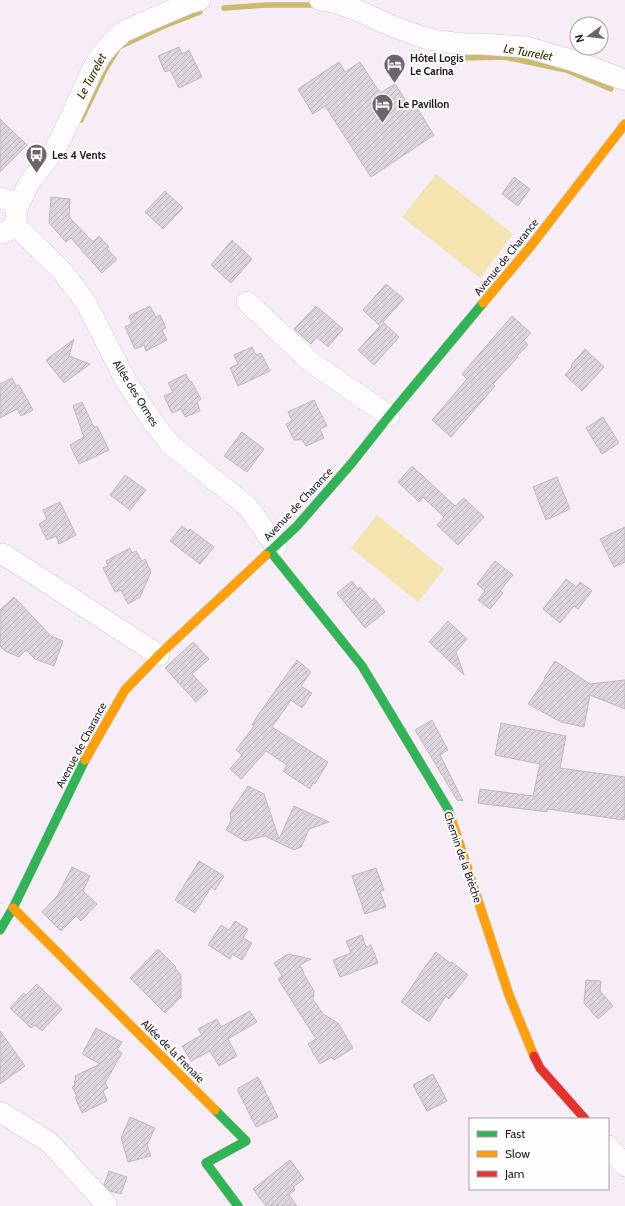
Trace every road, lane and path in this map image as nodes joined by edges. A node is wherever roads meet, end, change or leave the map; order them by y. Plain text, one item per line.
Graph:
1 (200, 0) edge
2 (320, 0) edge
3 (625, 80) edge
4 (625, 124) edge
5 (7, 213) edge
6 (247, 302) dead end
7 (389, 416) junction
8 (273, 548) junction
9 (3, 554) dead end
10 (159, 655) junction
11 (13, 908) junction
12 (0, 930) edge
13 (0, 1112) edge
14 (583, 1118) edge
15 (609, 1147) edge
16 (625, 1166) edge
17 (105, 1206) edge
18 (238, 1206) edge

1 - 5 street
2 - 3 street
4 - 7 street, Avenue de Charance
5 - 8 street, Allée des Ormes
6 - 7 street
7 - 8 street, Avenue de Charance
8 - 10 street, Avenue de Charance
8 - 14 street, Chemin de la Brèche
9 - 10 street
10 - 11 street, Avenue de Charance
11 - 12 street, Avenue de Charance
11 - 18 street, Allée de la Frenaie
13 - 17 street
15 - 16 street

